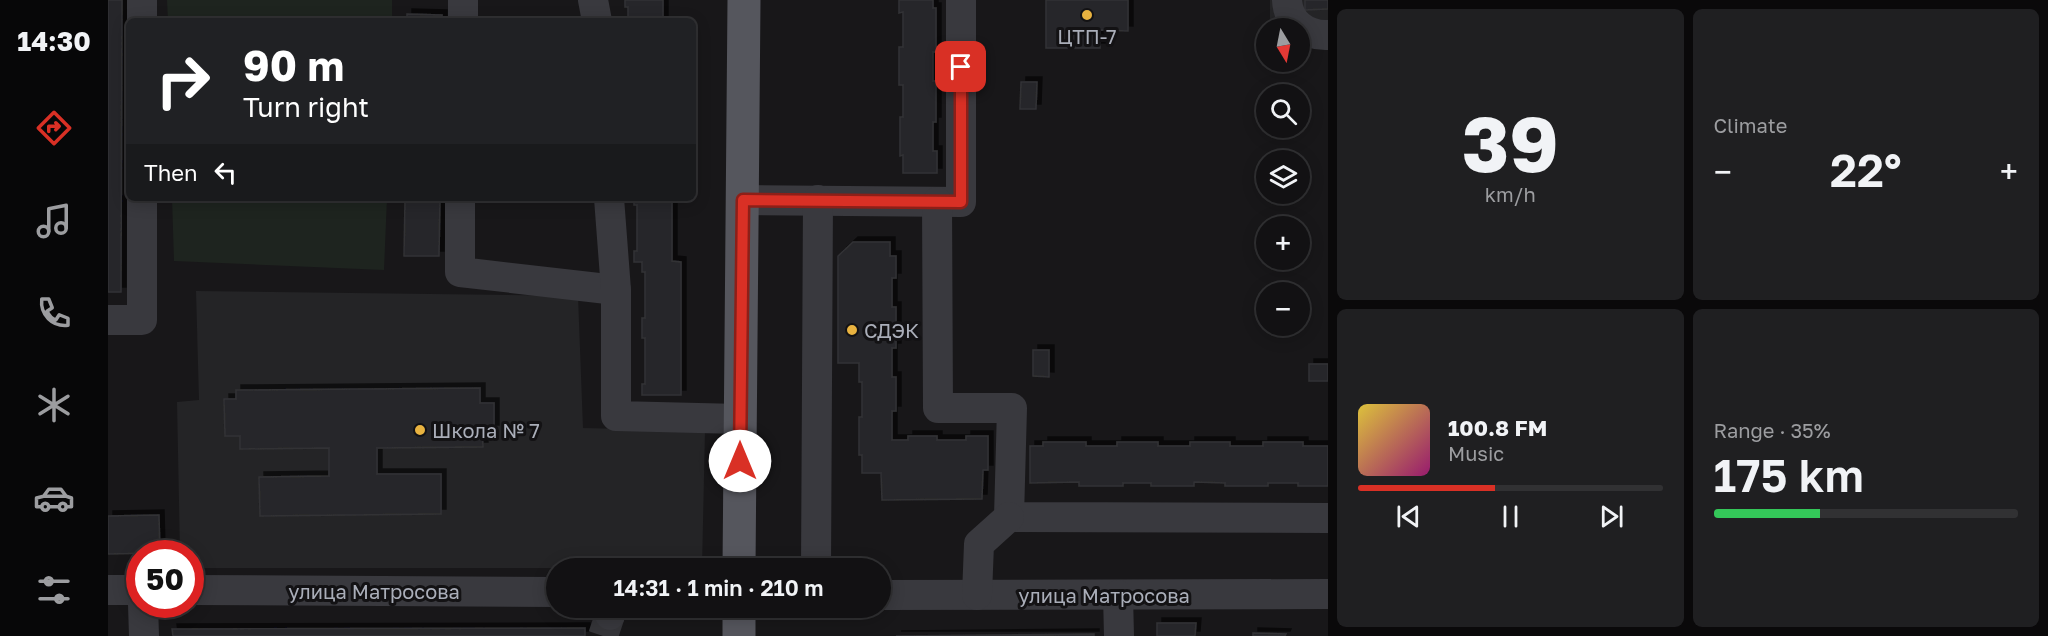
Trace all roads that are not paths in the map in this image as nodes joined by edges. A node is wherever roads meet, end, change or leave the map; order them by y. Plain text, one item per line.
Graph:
1 (142, 0) edge
2 (463, 0) edge
3 (593, 0) edge
4 (744, 0) edge
5 (961, 0) edge
6 (1287, 0) edge
7 (142, 18) edge
8 (463, 18) edge
9 (596, 18) edge
10 (1328, 36) edge
11 (743, 200) junction
12 (818, 200) junction
13 (142, 201) edge
14 (460, 201) edge
15 (609, 201) edge
16 (937, 202) junction
17 (616, 290) junction
18 (108, 320) edge
19 (740, 418) junction
20 (1009, 517) junction
21 (1328, 518) edge
22 (740, 558) edge
23 (816, 558) edge
24 (108, 590) edge
25 (126, 590) edge
26 (204, 590) edge
27 (546, 592) edge
28 (977, 594) junction
29 (1328, 594) edge
30 (891, 595) edge
31 (1118, 595) junction
32 (143, 618) edge
33 (739, 618) edge
34 (144, 636) edge
35 (739, 636) edge
36 (1119, 636) edge

1 - 7 street
2 - 8 street
3 - 9 street
4 - 11 main road
5 - 16 street
6 - 10 street
11 - 12 street
11 - 19 main road
12 - 16 street
12 - 23 street
13 - 18 street
14 - 17 street
15 - 17 street
16 - 20 street
17 - 19 street
19 - 22 main road
20 - 21 street
20 - 28 street
24 - 25 street
26 - 27 street, улица Матросова
28 - 30 street, улица Матросова
28 - 31 street, улица Матросова
29 - 31 street, улица Матросова
31 - 36 street
32 - 34 street
33 - 35 main road

